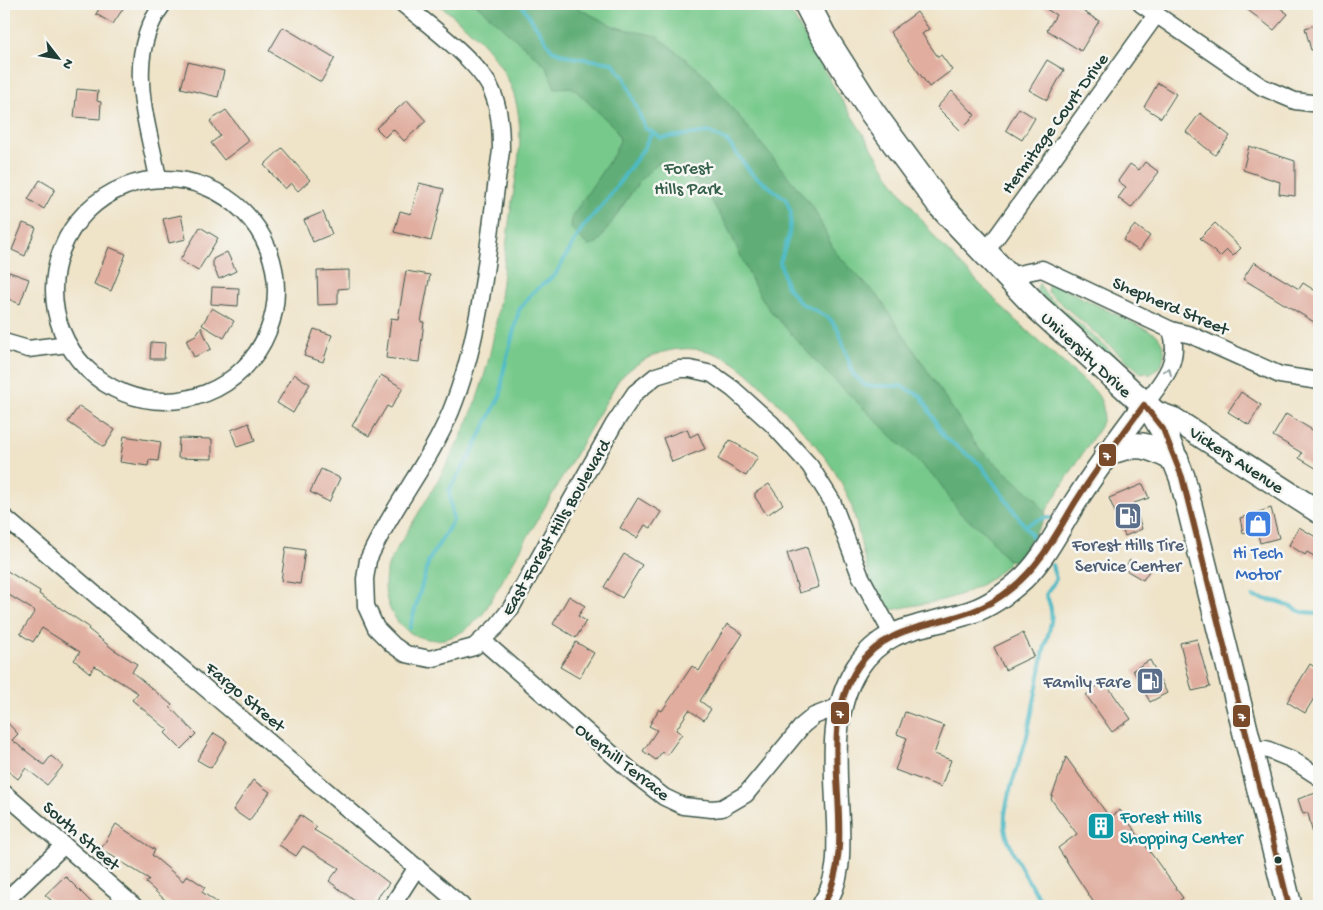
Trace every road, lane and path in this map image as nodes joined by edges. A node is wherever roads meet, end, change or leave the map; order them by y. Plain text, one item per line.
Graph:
1 (163, 4) edge
2 (404, 4) edge
3 (807, 4) edge
4 (1141, 4) edge
5 (1156, 15) junction
6 (1319, 104) edge
7 (158, 178) junction
8 (985, 253) junction
9 (1008, 276) junction
10 (1171, 330) junction
11 (4, 342) edge
12 (68, 344) junction
13 (1319, 381) edge
14 (1148, 408) junction
15 (1107, 454) junction
16 (1176, 460) junction
17 (1319, 512) edge
18 (4, 517) edge
19 (892, 634) junction
20 (483, 641) junction
21 (840, 706) junction
22 (1251, 751) junction
23 (1319, 777) edge
24 (4, 793) edge
25 (63, 846) junction
26 (417, 867) junction
27 (4, 902) edge
28 (134, 906) edge
29 (392, 906) edge
30 (462, 906) edge
31 (823, 906) edge
32 (1289, 906) edge

1 - 7 street
2 - 20 street, East Forest Hills Boulevard
3 - 8 main road, University Drive
4 - 5 street
5 - 6 street
5 - 8 street, Hermitage Court Drive
7 - 12 street
7 - 12 street
8 - 9 main road, University Drive
9 - 10 street, Shepherd Street
9 - 14 main road, University Drive
10 - 13 street, Shepherd Street
14 -> 10 street
11 - 12 street
14 - 15 street
14 - 16 main road, University Drive
14 - 17 street, Vickers Avenue
15 - 16 main road
15 - 19 street
16 - 22 main road, University Drive
18 - 26 street, Fargo Street
19 - 20 street, East Forest Hills Boulevard
19 - 21 street
20 - 21 street, Overhill Terrace
21 - 31 street
22 - 23 street
22 - 32 main road, University Drive
24 - 25 street, South Street
25 - 27 street
25 - 28 street, South Street
26 - 29 street
26 - 30 street, Fargo Street

